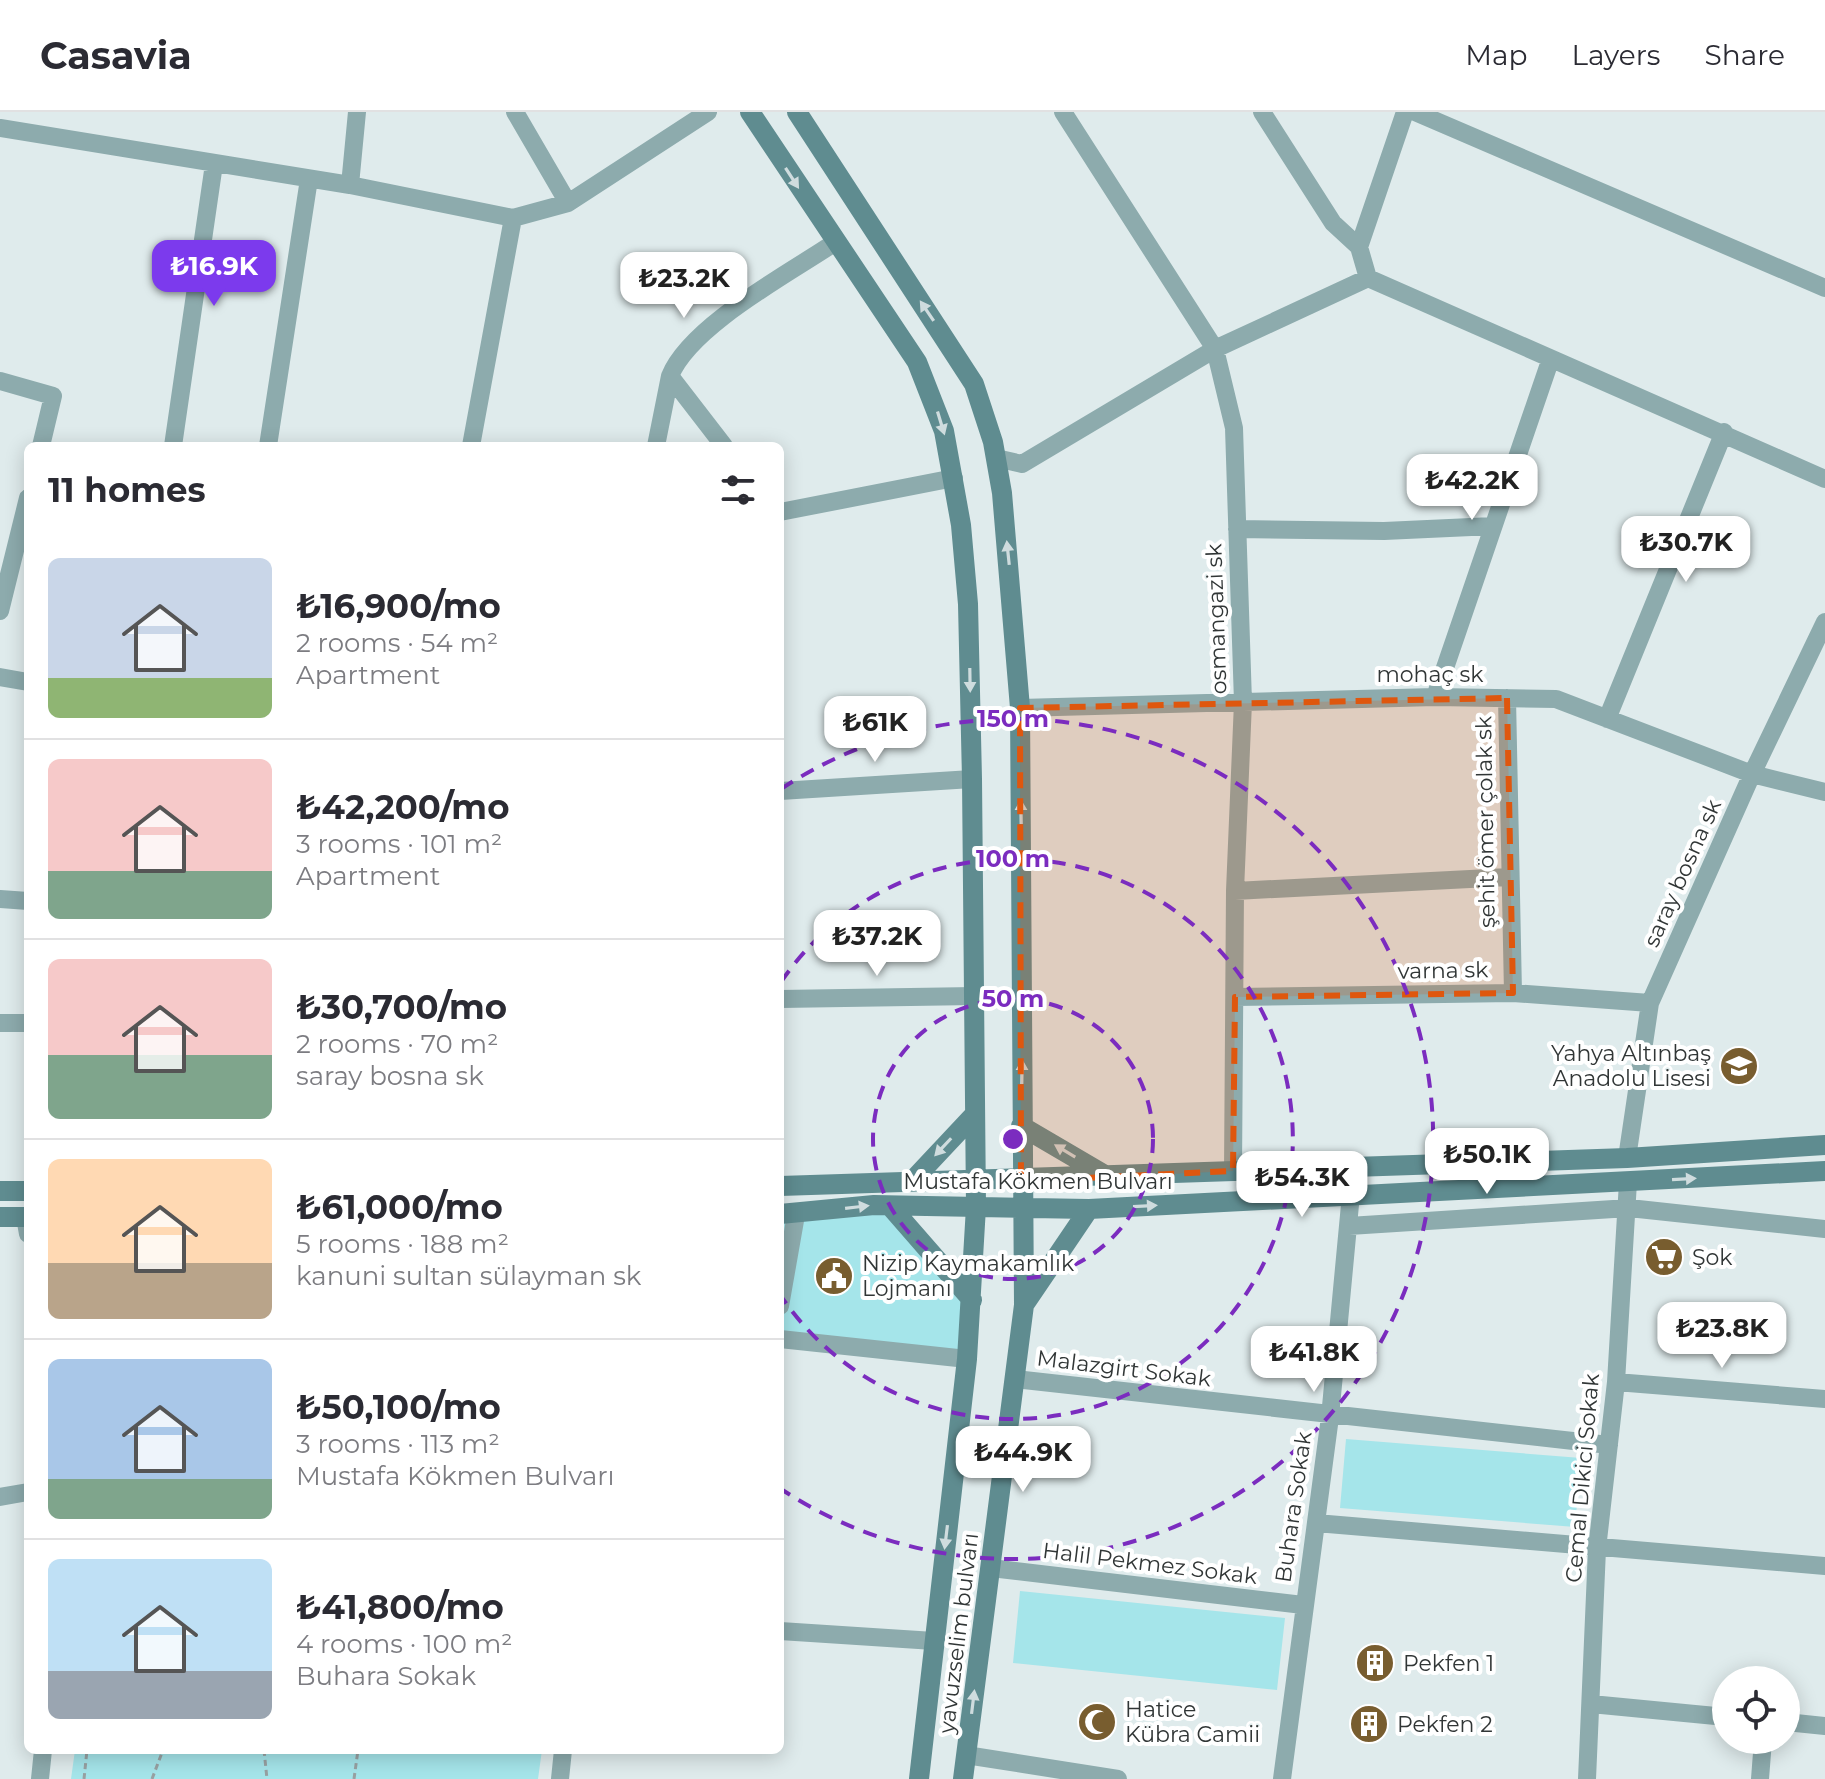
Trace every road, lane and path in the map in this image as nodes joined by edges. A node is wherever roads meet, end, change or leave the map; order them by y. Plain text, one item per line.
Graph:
1 (357, 112) edge
2 (515, 112) edge
3 (708, 112) edge
4 (750, 112) edge
5 (797, 112) edge
6 (1063, 112) edge
7 (1262, 112) edge
8 (1405, 112) edge
9 (1415, 112) edge
10 (0, 128) edge
11 (214, 164) junction
12 (309, 179) junction
13 (350, 185) junction
14 (568, 203) junction
15 (513, 218) junction
16 (834, 243) junction
17 (1359, 247) junction
18 (1368, 278) junction
19 (1825, 288) edge
20 (1215, 349) junction
21 (1550, 361) junction
22 (670, 376) junction
23 (0, 381) edge
24 (1724, 432) junction
25 (42, 442) edge
26 (174, 442) edge
27 (269, 442) edge
28 (472, 442) edge
29 (657, 442) edge
30 (721, 442) edge
31 (996, 458) junction
32 (954, 478) junction
33 (1825, 479) edge
34 (784, 511) edge
35 (24, 514) edge
36 (1493, 526) junction
37 (1237, 529) junction
38 (0, 611) edge
39 (1825, 622) edge
40 (0, 677) edge
41 (24, 681) edge
42 (1435, 697) junction
43 (1507, 698) junction
44 (1243, 702) junction
45 (1020, 708) junction
46 (1607, 719) junction
47 (1752, 774) junction
48 (972, 779) junction
49 (784, 791) edge
50 (1825, 792) edge
51 (1509, 877) junction
52 (1235, 891) junction
53 (0, 899) edge
54 (24, 901) edge
55 (1513, 993) junction
56 (975, 996) junction
57 (1235, 997) junction
58 (784, 999) edge
59 (1650, 1003) junction
60 (0, 1023) edge
61 (24, 1023) edge
62 (974, 1115) junction
63 (1021, 1126) junction
64 (1825, 1145) edge
65 (1627, 1158) junction
66 (1233, 1171) junction
67 (1825, 1171) edge
68 (1108, 1177) junction
69 (913, 1180) junction
70 (974, 1180) junction
71 (1021, 1181) junction
72 (1628, 1182) junction
73 (784, 1186) edge
74 (0, 1191) edge
75 (24, 1191) edge
76 (1351, 1194) junction
77 (890, 1206) junction
78 (1022, 1206) junction
79 (976, 1207) junction
80 (1629, 1208) junction
81 (1089, 1209) junction
82 (788, 1215) edge
83 (0, 1217) edge
84 (24, 1222) edge
85 (1349, 1226) junction
86 (1825, 1229) edge
87 (784, 1261) edge
88 (972, 1300) junction
89 (1024, 1305) junction
90 (784, 1339) edge
91 (967, 1359) junction
92 (1015, 1379) junction
93 (1616, 1382) junction
94 (1825, 1399) edge
95 (1330, 1417) junction
96 (1609, 1445) junction
97 (24, 1493) edge
98 (0, 1497) edge
99 (1316, 1523) junction
100 (1597, 1549) junction
101 (1825, 1566) edge
102 (991, 1568) junction
103 (1303, 1605) junction
104 (784, 1631) edge
105 (934, 1641) junction
106 (1591, 1704) junction
107 (1712, 1716) edge
108 (1800, 1723) edge
109 (1825, 1726) edge
110 (43, 1754) edge
111 (87, 1754) edge
112 (161, 1754) edge
113 (264, 1754) edge
114 (357, 1754) edge
115 (563, 1754) edge
116 (1762, 1754) edge
117 (966, 1755) junction
118 (1078, 1776) edge
119 (40, 1779) edge
120 (84, 1779) edge
121 (152, 1779) edge
122 (267, 1779) edge
123 (354, 1779) edge
124 (560, 1779) edge
125 (919, 1779) edge
126 (963, 1779) edge
127 (1118, 1779) edge
128 (1282, 1779) edge
129 (1587, 1779) edge
130 (1760, 1779) edge

1 - 13 street
2 - 14 street
3 - 14 street
4 -> 16 main road
31 -> 5 main road, yavuzselim bulvarı
6 - 20 street, osmangazi sk
7 - 17 street
8 - 17 street
9 - 19 street
10 - 11 street
11 - 12 street
11 - 26 street
12 - 13 street
12 - 27 street
13 - 15 street
14 - 15 street
15 - 28 street
16 - 22 street
16 -> 32 main road
17 - 18 street
18 - 20 street
18 - 21 street
20 - 31 street
20 - 37 street, osmangazi sk
21 - 24 street
21 - 36 street
22 - 29 street
22 - 30 street
23 - 25 street
24 - 33 street
24 - 46 street
45 -> 31 main road, yavuzselim bulvarı
32 - 34 street
32 -> 48 main road
35 - 38 street
36 - 37 street
36 - 42 street
37 - 44 street, osmangazi sk
39 - 47 street, saray bosna sk
40 - 41 street
42 - 43 street, mohaç sk
42 - 44 street, mohaç sk
43 - 46 street, mohaç sk
43 - 51 street, şehit ömer çolak sk
44 - 45 street, mohaç sk
44 - 52 street, osmangazi sk
63 -> 45 main road, yavuzselim bulvarı
46 - 47 street, mohaç sk
47 - 50 street, mohaç sk
47 - 59 street, saray bosna sk
48 - 49 street
48 - 56 main road
51 - 52 street
51 - 55 street, şehit ömer çolak sk
52 - 57 street, osmangazi sk
53 - 54 street
55 - 57 street, varna sk
55 - 59 street, varna sk
56 - 58 street
56 - 62 main road
57 - 66 street, osmangazi sk
59 - 65 street, saray bosna sk
60 - 61 street
62 -> 69 main road
62 - 70 main road
68 -> 63 main road
63 - 71 main road, yavuzselim bulvarı
64 - 65 main road, Mustafa Kökmen Bulvarı
65 - 66 main road, Mustafa Kökmen Bulvarı
66 - 68 main road, Mustafa Kökmen Bulvarı
72 -> 67 main road, Mustafa Kökmen Bulvarı
68 - 71 main road, Mustafa Kökmen Bulvarı
69 - 70 main road, Mustafa Kökmen Bulvarı
69 - 73 main road, Mustafa Kökmen Bulvarı
70 - 71 main road, Mustafa Kökmen Bulvarı
70 - 79 main road
71 - 78 main road, yavuzselim bulvarı
72 - 76 main road, Mustafa Kökmen Bulvarı
72 - 80 street, Cemal Dikici Sokak
74 - 75 main road
81 -> 76 main road, Mustafa Kökmen Bulvarı
76 - 85 street, Buhara Sokak
77 - 79 main road, Mustafa Kökmen Bulvarı
82 -> 77 main road, Mustafa Kökmen Bulvarı
77 - 88 main road
78 - 79 main road, Mustafa Kökmen Bulvarı
78 - 81 main road, Mustafa Kökmen Bulvarı
78 - 89 main road, yavuzselim bulvarı
79 - 88 main road
80 - 85 street
80 - 86 street
80 - 93 street, Cemal Dikici Sokak
81 - 89 main road
82 - 87 street
83 - 84 main road
85 - 95 street, Buhara Sokak
88 - 91 main road
89 - 92 main road, yavuzselim bulvarı
90 - 91 street
91 -> 105 main road
92 - 95 street, Malazgirt Sokak
92 - 102 main road, yavuzselim bulvarı
93 - 94 street
93 - 96 street, Cemal Dikici Sokak
95 - 96 street, Malazgirt Sokak
95 - 99 street, Buhara Sokak
96 - 100 street, Cemal Dikici Sokak
97 - 98 street
99 - 100 street
99 - 103 street, Buhara Sokak
100 - 101 street
100 - 106 street, Cemal Dikici Sokak
102 - 103 street, Halil Pekmez Sokak
117 -> 102 main road, yavuzselim bulvarı
103 - 128 street, Buhara Sokak
104 - 105 street
105 - 125 main road
106 - 107 street
106 - 129 street, Cemal Dikici Sokak
108 - 109 street
110 - 119 street
111 - 120 path
112 - 121 path
113 - 122 path
114 - 123 path
115 - 124 street
116 - 130 street
117 - 118 street
117 - 126 main road, yavuzselim bulvarı
118 - 127 street

